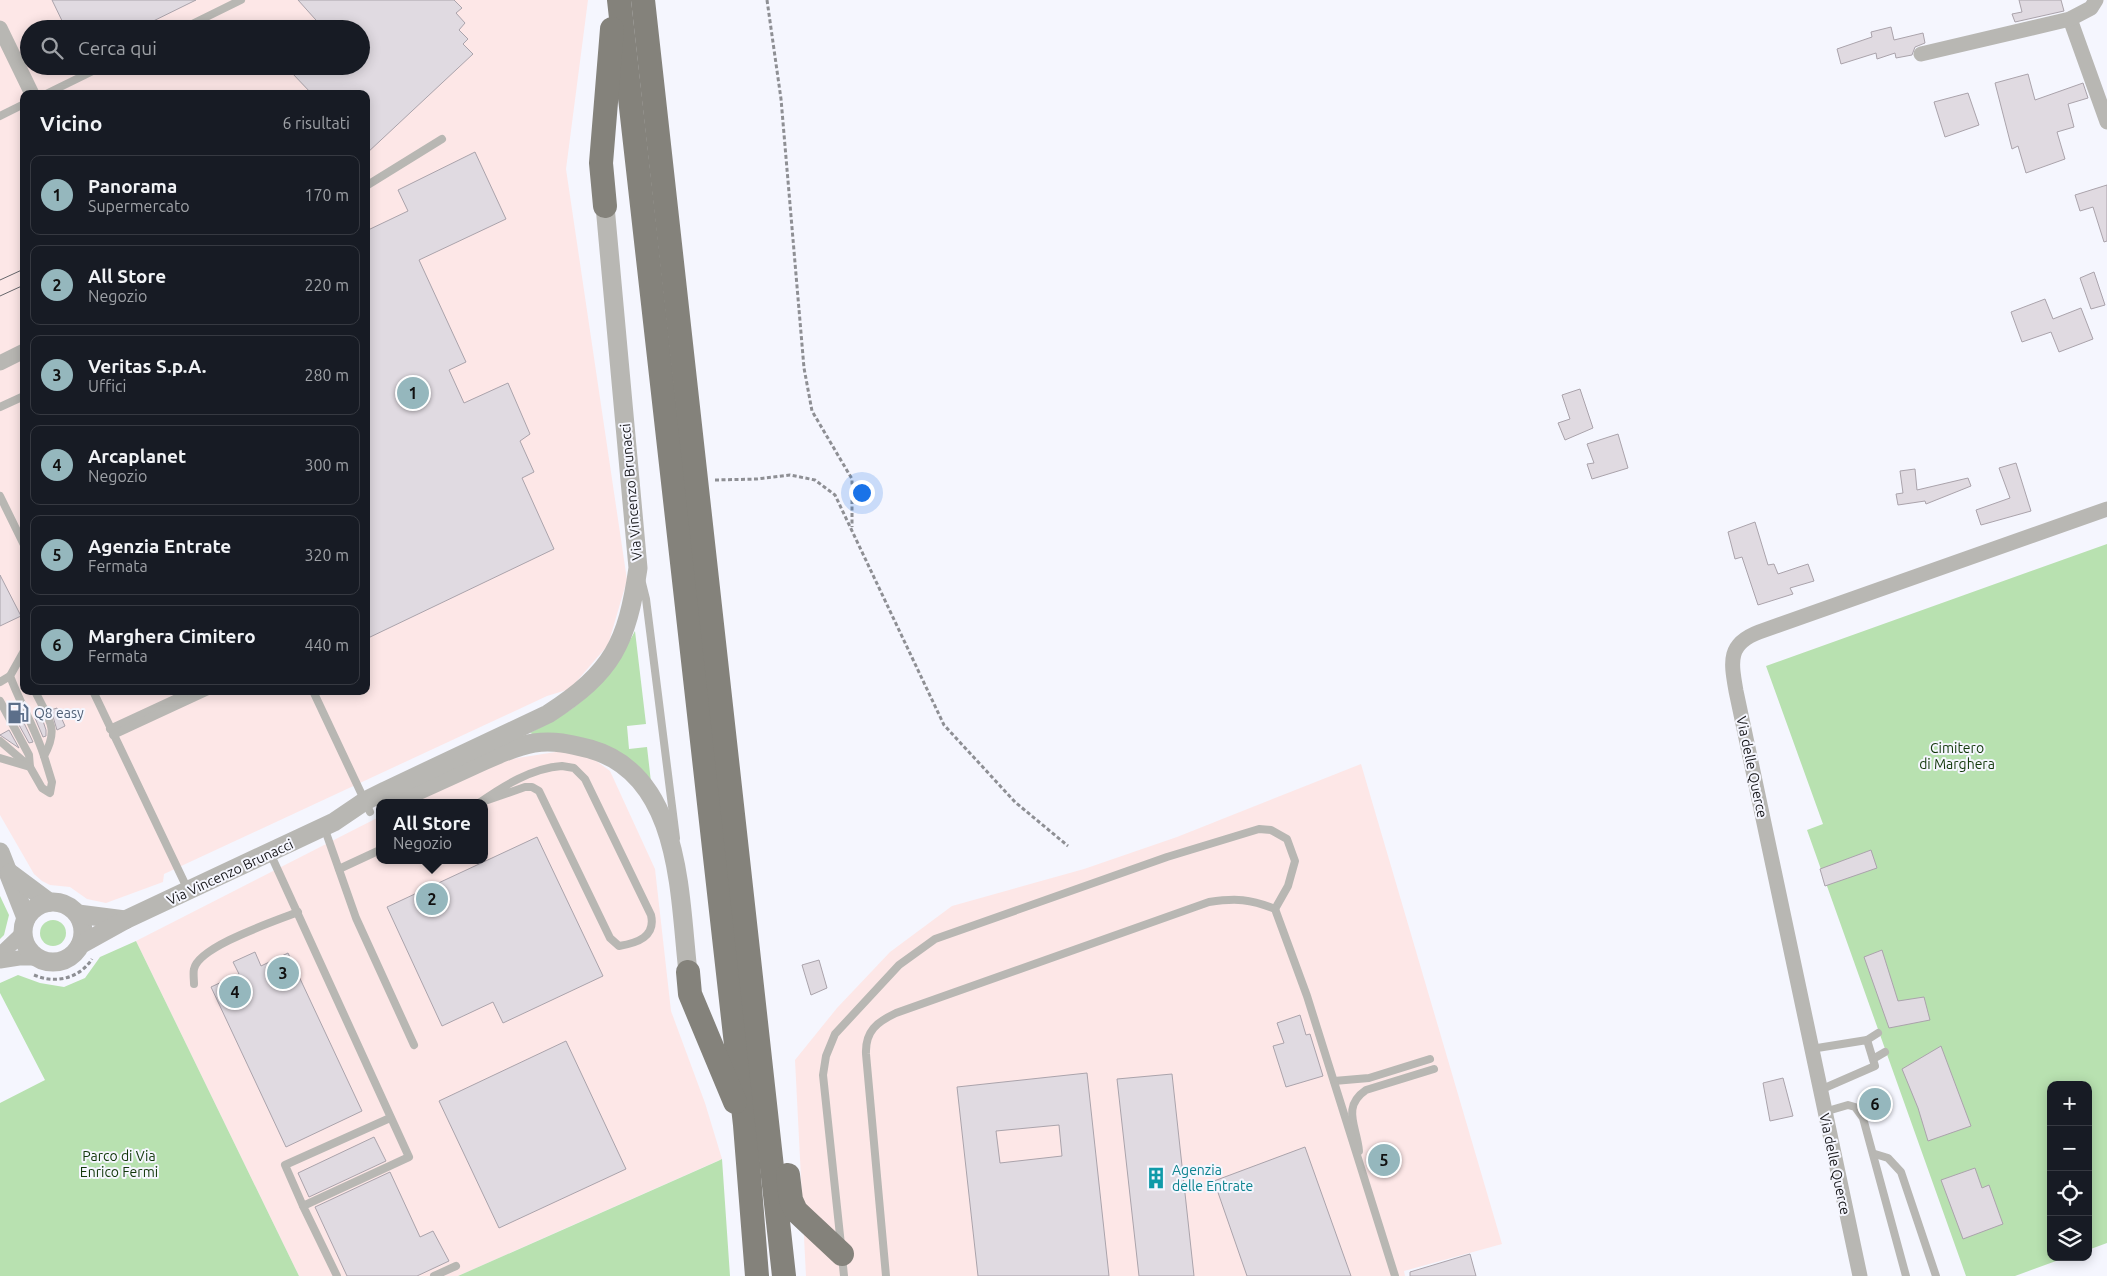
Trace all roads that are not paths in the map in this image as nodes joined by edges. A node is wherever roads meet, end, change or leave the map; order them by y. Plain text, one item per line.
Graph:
1 (242, 0) edge
2 (614, 0) edge
3 (619, 0) edge
4 (643, 0) edge
5 (2096, 0) edge
6 (2070, 18) junction
7 (201, 20) edge
8 (0, 28) edge
9 (1921, 54) dead end
10 (20, 69) edge
11 (23, 75) edge
12 (85, 75) edge
13 (30, 90) edge
14 (54, 90) edge
15 (20, 106) edge
16 (0, 116) edge
17 (2107, 122) edge
18 (442, 138) dead end
19 (370, 183) edge
20 (605, 206) joint
21 (20, 353) edge
22 (0, 363) edge
23 (20, 398) edge
24 (0, 407) edge
25 (0, 496) edge
26 (2107, 509) edge
27 (20, 537) edge
28 (638, 568) junction
29 (20, 658) edge
30 (10, 676) junction
31 (0, 682) edge
32 (37, 695) edge
33 (95, 695) edge
34 (184, 695) edge
35 (199, 695) edge
36 (315, 695) edge
37 (0, 701) edge
38 (112, 732) junction
39 (0, 741) edge
40 (44, 756) junction
41 (0, 758) edge
42 (30, 767) junction
43 (386, 799) edge
44 (400, 799) edge
45 (484, 799) edge
46 (488, 800) edge
47 (371, 807) edge
48 (329, 824) junction
49 (0, 852) edge
50 (376, 852) edge
51 (270, 853) junction
52 (675, 862) junction
53 (339, 869) junction
54 (10, 873) junction
55 (188, 892) junction
56 (49, 902) junction
57 (1275, 909) junction
58 (298, 912) junction
59 (78, 914) junction
60 (125, 920) junction
61 (25, 925) junction
62 (80, 945) junction
63 (0, 955) edge
64 (37, 958) junction
65 (0, 961) edge
66 (688, 972) joint
67 (194, 984) dead end
68 (1878, 1033) dead end
69 (1867, 1040) junction
70 (414, 1045) dead end
71 (1811, 1050) junction
72 (1885, 1052) dead end
73 (1430, 1059) dead end
74 (1873, 1059) junction
75 (1434, 1069) dead end
76 (1334, 1081) junction
77 (1820, 1090) junction
78 (766, 1110) junction
79 (1824, 1112) junction
80 (390, 1118) junction
81 (745, 1125) junction
82 (1874, 1154) junction
83 (1361, 1168) junction
84 (303, 1206) junction
85 (843, 1265) edge
86 (456, 1266) dead end
87 (337, 1276) edge
88 (434, 1276) edge
89 (757, 1276) edge
90 (784, 1276) edge
91 (886, 1276) edge
92 (1395, 1276) edge
93 (1860, 1276) edge
94 (1906, 1276) edge
95 (1936, 1276) edge

1 - 7 lane
2 - 20 main road
3 - 81 main road
4 - 78 main road
5 - 6 street
6 - 9 street
6 - 17 street
8 - 10 street
11 - 13 street
12 - 14 lane
15 - 16 lane
18 - 19 lane
20 - 28 street, Via Vincenzo Brunacci
21 - 22 street
23 - 24 lane
25 - 27 lane
26 - 71 street, Via delle Querce
28 - 43 street, Via Vincenzo Brunacci
28 - 52 lane
29 - 30 lane
30 - 31 lane
30 - 40 lane
32 - 40 lane
33 - 38 lane
34 - 38 lane
35 - 38 lane
36 - 47 lane
37 - 42 lane
38 - 55 lane
39 - 42 lane
40 - 42 lane
41 - 42 lane
44 - 52 street
45 - 46 lane
47 - 48 street, Via Vincenzo Brunacci
48 - 51 street, Via Vincenzo Brunacci
48 - 53 lane
49 - 54 street
50 - 53 lane
51 - 55 street, Via Vincenzo Brunacci
51 - 58 lane
52 - 66 street
53 - 70 lane
54 - 56 street
54 - 61 street
55 - 60 street, Via Vincenzo Brunacci
56 - 59 street
56 - 61 street
57 - 76 lane
57 - 85 lane
57 - 91 lane
58 - 67 lane
58 - 80 lane
59 - 60 street
59 - 62 street
60 - 62 street, Via Vincenzo Brunacci
61 - 63 street
61 - 64 street
62 - 64 street
64 - 65 street
66 - 81 main road
68 - 69 lane
69 - 71 lane
69 - 74 lane
71 - 77 street, Via delle Querce
72 - 74 lane
73 - 76 lane
74 - 77 lane
75 - 83 lane
76 - 83 lane
77 - 79 street, Via delle Querce
78 - 85 main road
78 - 90 main road
79 - 82 lane
79 - 93 street, Via delle Querce
80 - 84 lane
80 - 84 lane
81 - 89 main road
82 - 94 lane
82 - 95 lane
83 - 92 lane
84 - 87 lane
86 - 88 lane

